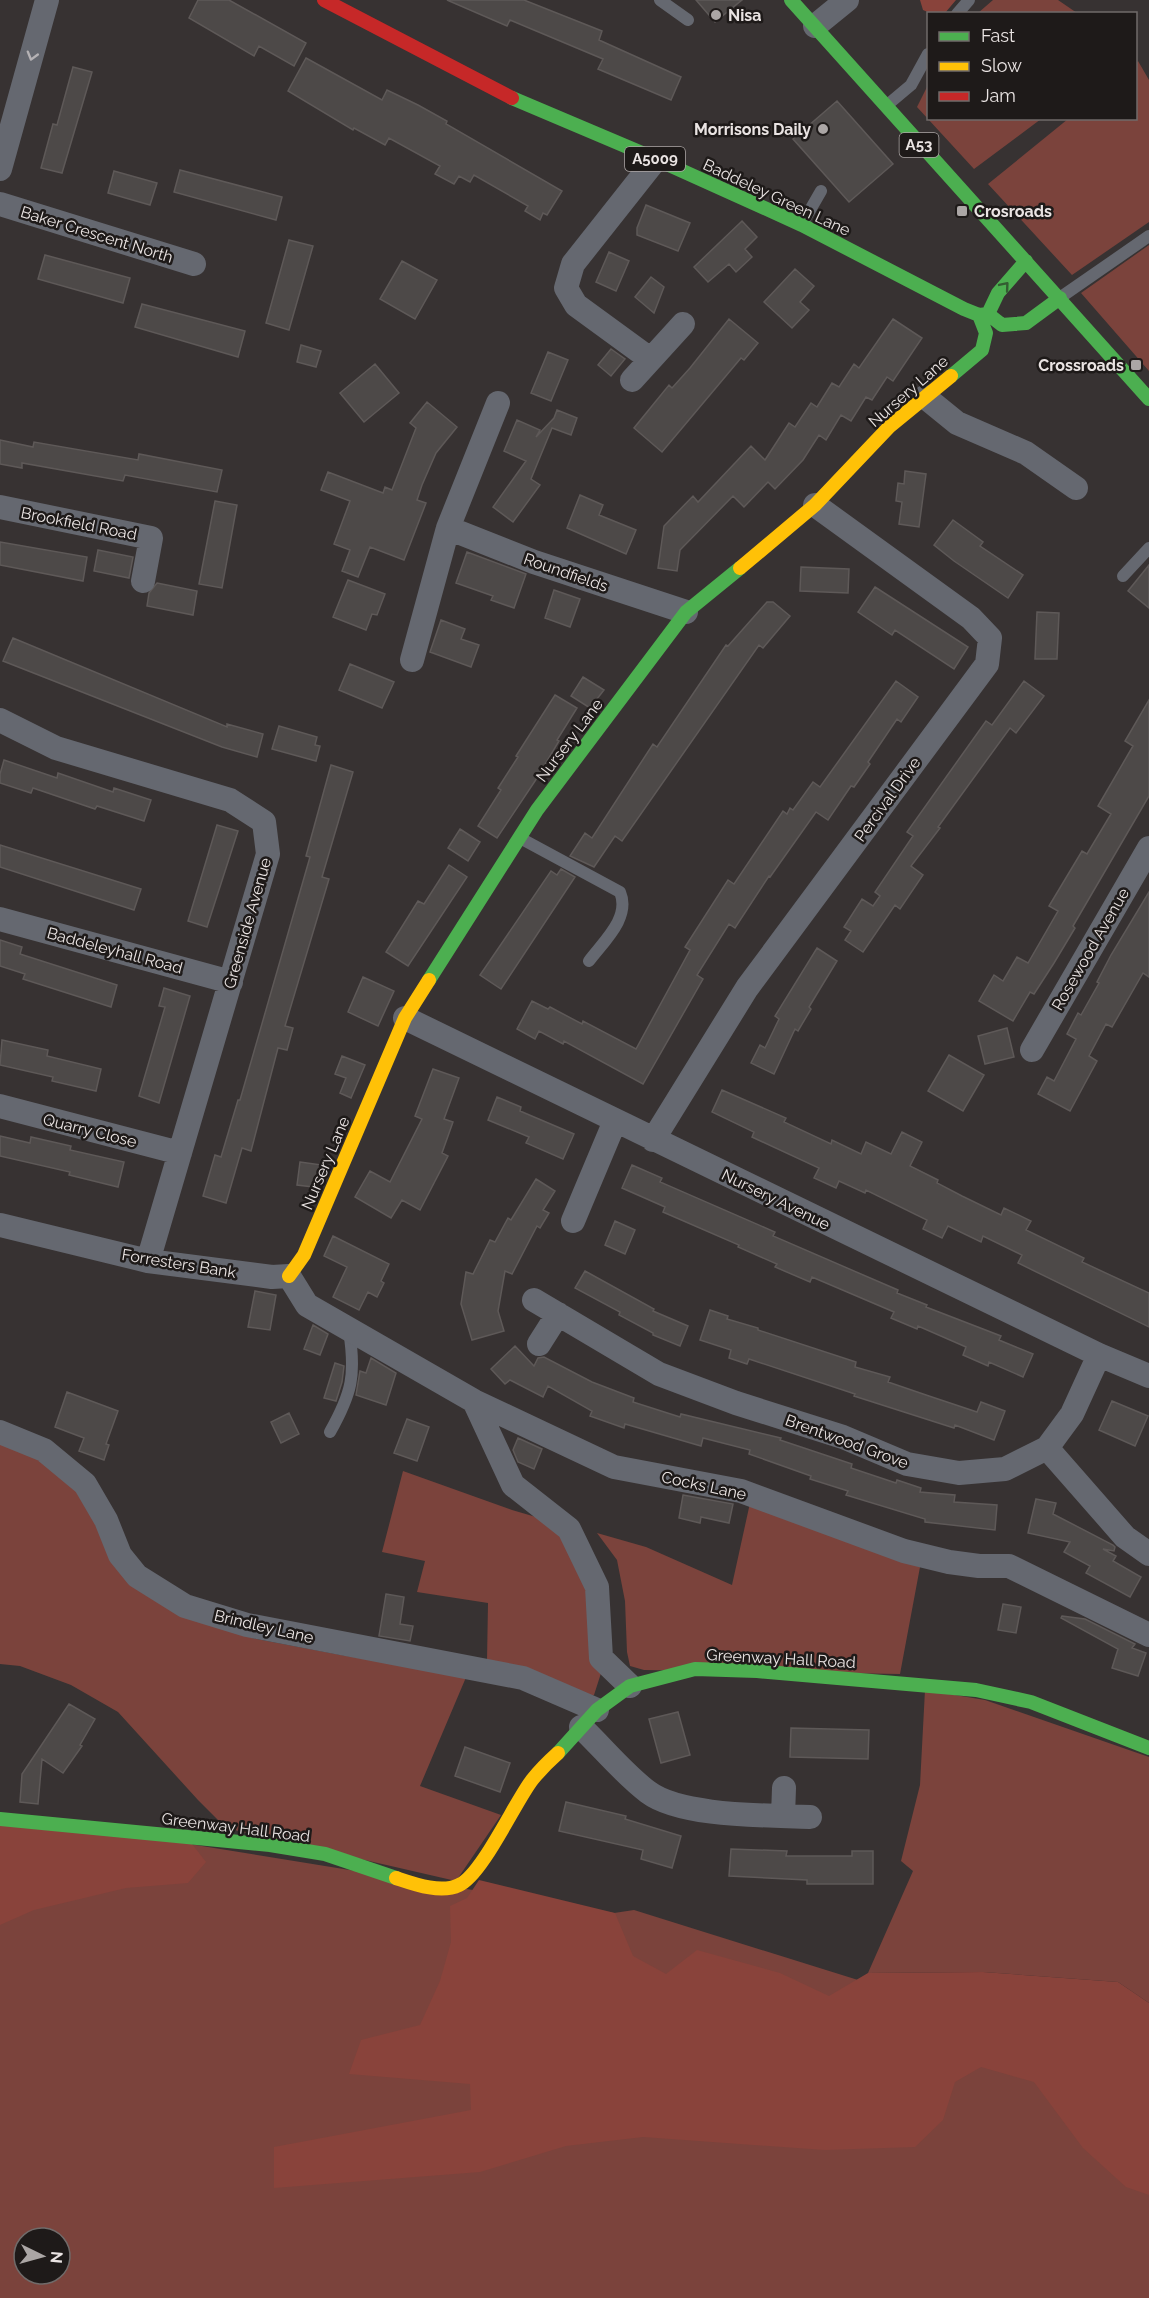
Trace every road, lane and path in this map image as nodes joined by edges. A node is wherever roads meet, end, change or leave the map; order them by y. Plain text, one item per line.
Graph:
1 (48, 0) edge
2 (324, 0) edge
3 (660, 0) edge
4 (791, 0) edge
5 (847, 0) edge
6 (969, 0) edge
7 (959, 12) edge
8 (688, 20) dead end
9 (815, 26) junction
10 (927, 56) edge
11 (885, 107) junction
12 (656, 159) junction
13 (0, 169) edge
14 (821, 191) dead end
15 (0, 204) edge
16 (802, 225) junction
17 (1149, 236) edge
18 (1026, 261) junction
19 (194, 264) dead end
20 (1060, 298) junction
21 (983, 315) junction
22 (683, 324) dead end
23 (650, 359) junction
24 (632, 380) dead end
25 (925, 397) junction
26 (1149, 399) edge
27 (498, 403) dead end
28 (1077, 488) dead end
29 (815, 505) junction
30 (0, 507) edge
31 (448, 528) junction
32 (1149, 548) edge
33 (1124, 576) dead end
34 (143, 581) dead end
35 (686, 612) junction
36 (412, 660) dead end
37 (0, 720) edge
38 (519, 837) junction
39 (1149, 848) edge
40 (0, 919) edge
41 (589, 962) dead end
42 (231, 982) junction
43 (405, 1018) junction
44 (1032, 1050) dead end
45 (0, 1106) edge
46 (615, 1121) junction
47 (653, 1140) junction
48 (180, 1153) junction
49 (573, 1221) dead end
50 (0, 1225) edge
51 (148, 1261) junction
52 (289, 1276) junction
53 (534, 1300) dead end
54 (558, 1314) junction
55 (349, 1329) junction
56 (540, 1344) dead end
57 (1099, 1355) junction
58 (1149, 1376) edge
59 (474, 1401) junction
60 (0, 1432) edge
61 (330, 1432) dead end
62 (1047, 1448) junction
63 (1149, 1554) edge
64 (1149, 1635) edge
65 (630, 1686) junction
66 (589, 1718) junction
67 (1149, 1748) edge
68 (784, 1788) dead end
69 (783, 1816) junction
70 (810, 1817) dead end
71 (0, 1819) edge

1 -> 13 street
2 - 12 main road, Baddeley Green Lane / A5009
3 - 8 lane
4 - 9 main road, A53
5 - 9 street
6 - 7 lane
9 - 11 main road, A53
10 - 11 lane
11 - 18 main road, A53
12 - 16 main road, Baddeley Green Lane / A5009
12 - 23 street
14 - 16 lane
15 - 19 street, Baker Crescent North
16 - 21 main road, Baddeley Green Lane / A5009
17 - 20 lane
18 - 20 main road, A53
21 -> 18 main road
20 - 21 main road, Baddeley Green Lane / A5009
20 - 26 main road, A53
21 - 25 main road, Nursery Lane
22 - 23 street
23 - 24 street
25 - 28 street
25 - 29 main road, Nursery Lane
27 - 31 street
29 - 35 main road, Nursery Lane
29 - 47 street, Percival Drive
30 - 34 street, Brookfield Road
31 - 35 street, Roundfields
31 - 36 street
32 - 33 lane
35 - 38 main road, Nursery Lane
37 - 42 street, Greenside Avenue
38 - 41 lane
38 - 43 main road, Nursery Lane
39 - 44 street, Rosewood Avenue
40 - 42 street, Baddeleyhall Road
42 - 48 street, Greenside Avenue
43 - 46 street, Nursery Avenue
43 - 52 main road, Nursery Lane
45 - 48 street, Quarry Close
46 - 47 street, Nursery Avenue
46 - 49 street
47 - 57 street, Nursery Avenue
48 - 51 street, Greenside Avenue
50 - 51 street, Forresters Bank
51 - 52 street, Forresters Bank
52 - 55 street, Cocks Lane
53 - 54 street, Brentwood Grove
54 - 56 street
54 - 62 street, Brentwood Grove
55 - 59 street, Cocks Lane
55 - 61 lane
57 - 58 street, Nursery Avenue
57 - 62 street, Brentwood Grove
59 - 64 street, Cocks Lane
59 - 65 street
60 - 66 street, Brindley Lane
62 - 63 street
65 - 66 main road, Greenway Hall Road
65 - 67 main road, Greenway Hall Road
66 - 69 street
66 - 71 main road, Greenway Hall Road
68 - 69 street
69 - 70 street

